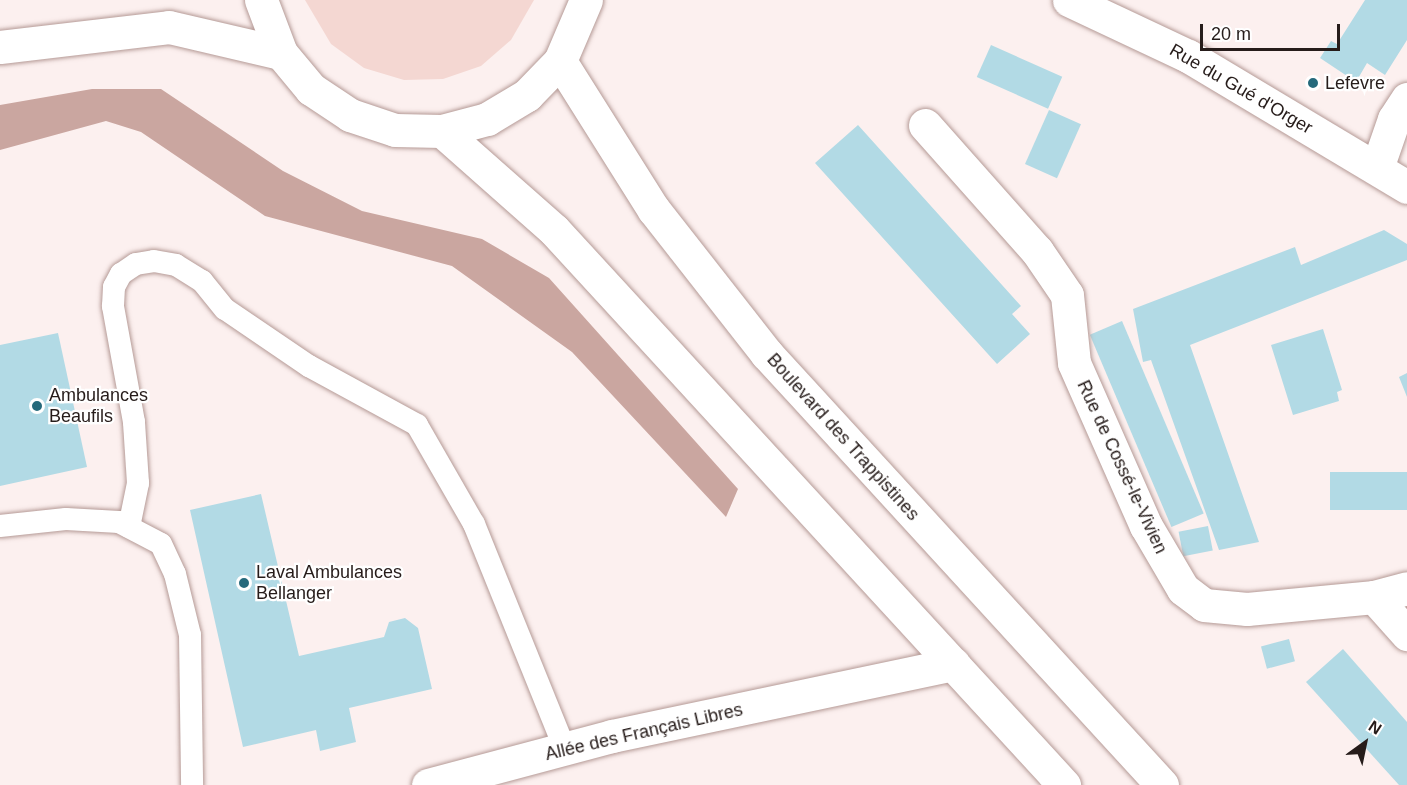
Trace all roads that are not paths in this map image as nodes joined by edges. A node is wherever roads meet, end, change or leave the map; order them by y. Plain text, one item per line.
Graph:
1 (261, 0) edge
2 (586, 0) edge
3 (1070, 0) edge
4 (0, 47) edge
5 (281, 53) junction
6 (560, 61) junction
7 (1407, 99) edge
8 (925, 125) dead end
9 (442, 131) junction
10 (1377, 168) junction
11 (1407, 187) edge
12 (0, 526) edge
13 (129, 527) junction
14 (1407, 588) edge
15 (1374, 597) junction
16 (1407, 634) edge
17 (953, 664) junction
18 (565, 749) junction
19 (460, 781) edge
20 (192, 785) edge
21 (428, 785) edge
22 (1047, 785) edge
23 (1064, 785) edge
24 (1162, 785) edge

1 - 5 main road
2 - 6 main road
3 - 10 main road, Rue du Gué d'Orger
4 - 5 main road
5 - 9 main road
6 - 9 main road
6 - 24 main road, Boulevard des Trappistines
7 - 10 main road
8 - 15 main road, Rue de Cossé-le-Vivien
9 - 17 main road
10 - 11 main road, Rue du Gué d'Orger
12 - 13 lane
13 - 18 lane
13 - 20 lane
14 - 15 main road, Rue de Cossé-le-Vivien
15 - 16 main road
17 - 18 main road, Allée des Français Libres
17 - 22 lane
17 - 23 main road
18 - 19 main road, Allée des Français Libres
19 - 21 main road, Allée des Français Libres

